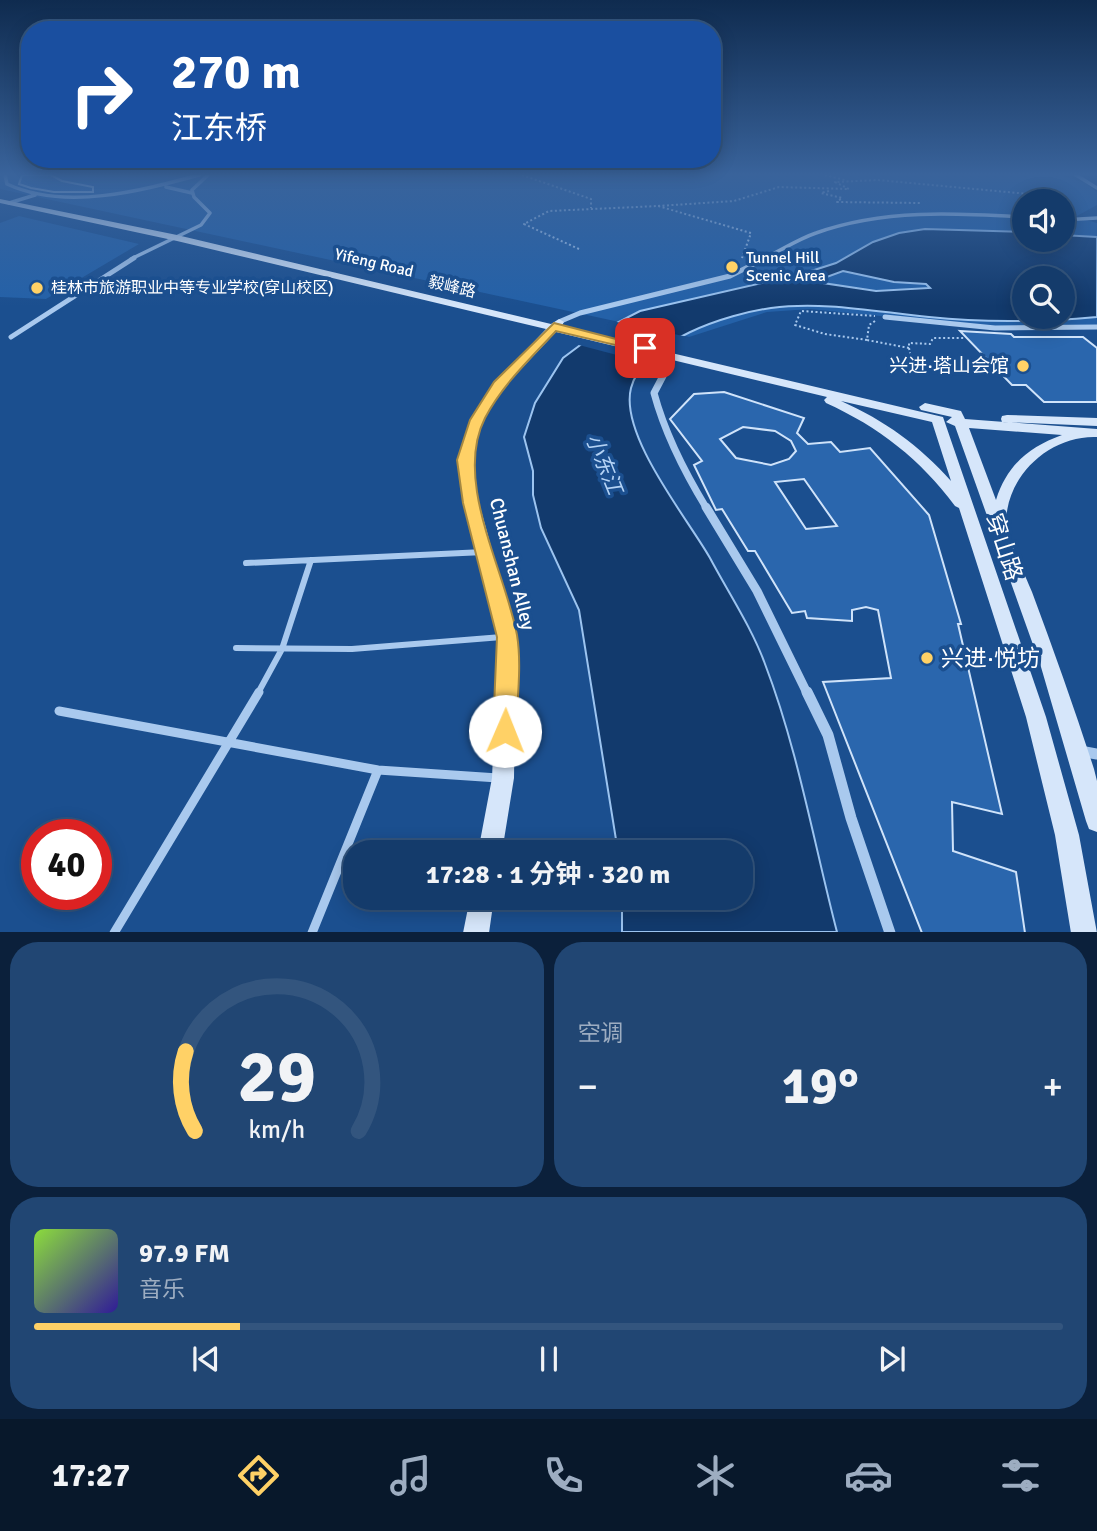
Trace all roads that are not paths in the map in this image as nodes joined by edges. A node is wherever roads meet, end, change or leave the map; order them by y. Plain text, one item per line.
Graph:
1 (83, 218) edge
2 (117, 218) edge
3 (207, 218) edge
4 (872, 218) edge
5 (188, 233) junction
6 (177, 238) junction
7 (885, 317) road end
8 (565, 326) junction
9 (1097, 327) edge
10 (11, 337) dead end
11 (698, 357) junction
12 (663, 376) dead end
13 (789, 383) junction
14 (936, 415) junction
15 (959, 418) junction
16 (1097, 422) edge
17 (1090, 433) edge
18 (971, 518) junction
19 (998, 527) junction
20 (485, 552) junction
21 (311, 560) junction
22 (246, 563) dead end
23 (507, 637) junction
24 (236, 648) dead end
25 (282, 649) junction
26 (59, 711) dead end
27 (229, 745) junction
28 (1079, 750) junction
29 (1097, 754) edge
30 (378, 770) junction
31 (503, 778) junction
32 (1097, 821) edge
33 (492, 840) edge
34 (480, 910) edge
35 (115, 932) edge
36 (312, 932) edge
37 (476, 932) edge
38 (890, 932) edge
39 (1084, 932) edge

1 - 6 main road, 毅峰路
2 - 5 main road, Yifeng Road
3 - 5 street
4 - 8 street
5 - 6 street
5 - 8 main road, Yifeng Road
6 - 8 main road, 毅峰路
6 - 10 street
7 - 9 street
8 - 11 main road
8 - 20 main road, Chuanshan Alley
11 - 13 main road
11 - 14 main road
12 - 38 street
13 - 14 main road
13 - 18 main road
14 - 15 main road
14 - 18 main road, 穿山路
15 - 16 main road
15 - 17 main road
15 - 19 main road, 穿山路
17 - 19 main road
18 - 39 main road, 穿山路
19 - 28 main road, 穿山路
20 - 21 lane
20 - 23 main road, Chuanshan Alley
21 - 22 lane
21 - 25 lane
23 - 25 lane
23 - 31 main road, Chuanshan Alley
24 - 25 lane
25 - 27 lane
26 - 27 lane
27 - 30 lane
27 - 35 lane
28 - 29 street
28 - 32 main road, 穿山路
30 - 31 lane
30 - 36 lane
31 - 33 main road, Chuanshan Alley
34 - 37 main road

